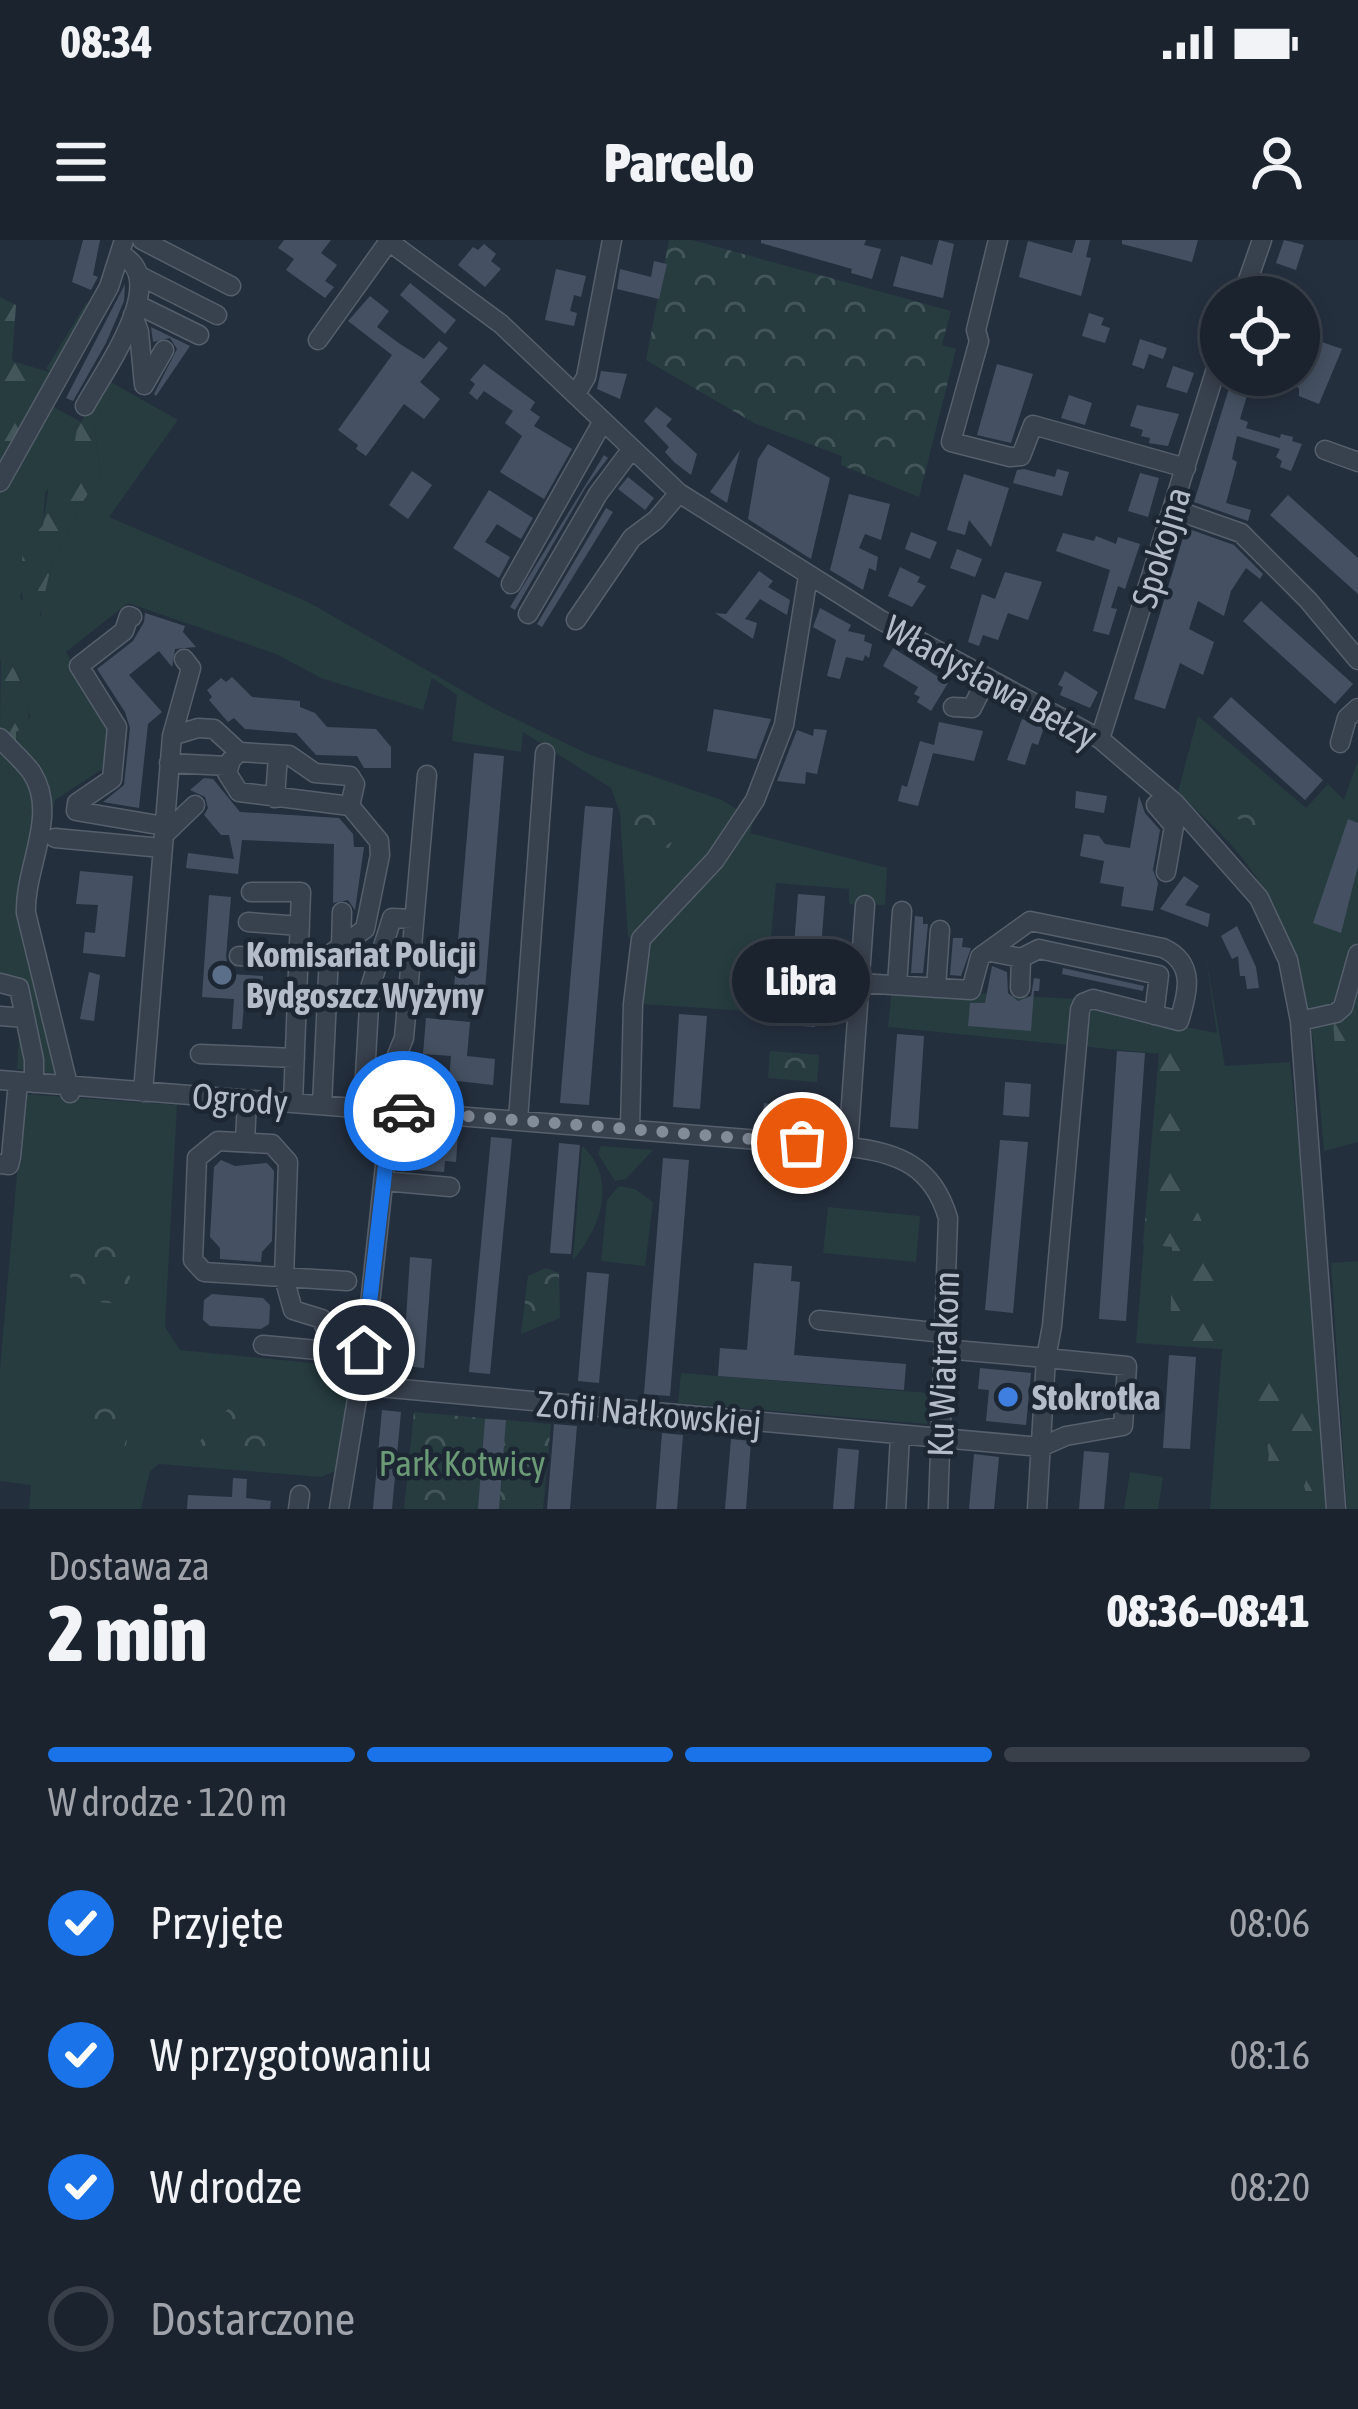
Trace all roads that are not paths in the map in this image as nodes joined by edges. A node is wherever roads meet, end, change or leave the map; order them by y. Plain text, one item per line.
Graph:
1 (142, 240) edge
2 (612, 240) edge
3 (998, 240) edge
4 (1262, 240) edge
5 (388, 241) edge
6 (123, 248) edge
7 (1249, 276) edge
8 (142, 277) junction
9 (231, 286) dead end
10 (136, 310) junction
11 (217, 314) dead end
12 (199, 334) dead end
13 (318, 340) dead end
14 (164, 350) dead end
15 (576, 394) junction
16 (1208, 396) edge
17 (85, 406) dead end
18 (603, 421) junction
19 (631, 450) junction
20 (1325, 450) dead end
21 (1358, 462) edge
22 (1186, 468) junction
23 (0, 482) edge
24 (680, 493) junction
25 (1173, 509) junction
26 (808, 576) junction
27 (511, 584) dead end
28 (528, 614) dead end
29 (132, 617) dead end
30 (576, 620) dead end
31 (184, 659) dead end
32 (1358, 660) edge
33 (987, 678) junction
34 (953, 707) dead end
35 (1358, 709) edge
36 (172, 736) junction
37 (0, 738) edge
38 (1100, 739) junction
39 (1340, 742) dead end
40 (544, 753) dead end
41 (278, 755) junction
42 (234, 759) junction
43 (170, 763) junction
44 (427, 775) dead end
45 (1166, 795) junction
46 (275, 798) junction
47 (195, 806) dead end
48 (350, 806) junction
49 (163, 836) junction
50 (55, 838) dead end
51 (1166, 872) dead end
52 (251, 892) dead end
53 (865, 905) dead end
54 (902, 911) dead end
55 (341, 912) dead end
56 (414, 919) junction
57 (248, 922) dead end
58 (300, 926) junction
59 (940, 929) dead end
60 (341, 946) junction
61 (991, 952) junction
62 (1358, 954) edge
63 (239, 956) dead end
64 (1021, 958) junction
65 (298, 960) junction
66 (0, 982) edge
67 (860, 982) junction
68 (897, 985) junction
69 (936, 988) junction
70 (1020, 988) dead end
71 (1154, 1015) junction
72 (0, 1016) edge
73 (25, 1018) junction
74 (1300, 1021) junction
75 (200, 1054) dead end
76 (295, 1058) junction
77 (396, 1078) junction
78 (17, 1082) edge
79 (68, 1090) junction
80 (142, 1093) junction
81 (248, 1100) junction
82 (293, 1103) junction
83 (322, 1105) junction
84 (392, 1110) junction
85 (518, 1120) junction
86 (630, 1128) junction
87 (245, 1142) junction
88 (848, 1147) junction
89 (0, 1164) edge
90 (384, 1180) junction
91 (450, 1187) dead end
92 (948, 1218) joint
93 (284, 1278) junction
94 (347, 1281) dead end
95 (819, 1320) dead end
96 (944, 1341) junction
97 (262, 1345) dead end
98 (333, 1350) junction
99 (362, 1354) junction
100 (1046, 1358) junction
101 (357, 1384) junction
102 (899, 1436) junction
103 (941, 1439) junction
104 (1041, 1447) junction
105 (339, 1509) edge
106 (896, 1509) edge
107 (938, 1509) edge
108 (1037, 1509) edge
109 (1336, 1509) edge

1 - 9 street
2 - 15 street
3 - 22 street
4 - 7 street
5 - 13 street
5 - 15 street, Władysława Bełzy
6 - 8 street
6 - 23 street
8 - 10 street
8 - 11 street
10 - 12 street
10 - 14 street
10 - 17 street
15 - 18 street, Władysława Bełzy
16 - 22 street, Spokojna
18 - 19 street, Władysława Bełzy
18 - 27 street
19 - 24 street, Władysława Bełzy
19 - 28 street
20 - 21 street
22 - 25 street, Spokojna
24 - 26 street, Władysława Bełzy
24 - 30 street
25 - 32 street
25 - 38 street, Spokojna
26 - 33 street, Władysława Bełzy
26 - 86 street
29 - 49 street
31 - 36 street
33 - 34 street
33 - 38 street, Władysława Bełzy
35 - 39 street
36 - 42 street
36 - 43 street
37 - 79 street
38 - 45 street, Władysława Bełzy
40 - 85 street
41 - 42 street
41 - 46 street
41 - 48 street
42 - 43 street
42 - 46 street
43 - 49 street
44 - 56 street
45 - 51 street
45 - 74 street, Władysława Bełzy
46 - 48 street
47 - 49 street
48 - 60 street
49 - 50 street
49 - 80 street
52 - 58 street
53 - 67 street
54 - 68 street
55 - 60 street
56 - 77 street
56 - 77 street
57 - 58 street
58 - 65 street
59 - 69 street
60 - 83 street
61 - 64 street
61 - 69 street
61 - 71 street
62 - 74 street
63 - 65 street
64 - 70 street
64 - 71 street
65 - 76 street
66 - 73 street
67 - 68 street
67 - 88 street
68 - 69 street
71 - 100 street
72 - 73 street
73 - 78 street
74 - 109 street, Władysława Bełzy
75 - 76 street
76 - 82 street
77 - 84 street
78 - 79 street, Ogrody
78 - 89 street
79 - 80 street, Ogrody
80 - 81 street, Ogrody
81 - 82 street, Ogrody
81 - 87 street
82 - 83 street, Ogrody
83 - 84 street, Ogrody
84 - 85 street, Ogrody
84 - 90 street
85 - 86 street, Ogrody
86 - 88 street, Ogrody
87 - 93 street
87 - 93 street
88 - 92 street, Ogrody
90 - 91 street
90 - 99 street
92 - 96 street, Ku Wiatrakom
93 - 94 street
93 - 98 street
95 - 96 street
96 - 100 street
96 - 103 street, Ku Wiatrakom
97 - 98 street
98 - 99 street
99 - 101 street
100 - 104 street
100 - 104 street
101 - 102 street, Zofii Nałkowskiej
101 - 105 street
102 - 103 street, Zofii Nałkowskiej
102 - 106 street
103 - 104 street, Zofii Nałkowskiej
103 - 107 street, Ku Wiatrakom
104 - 108 street

